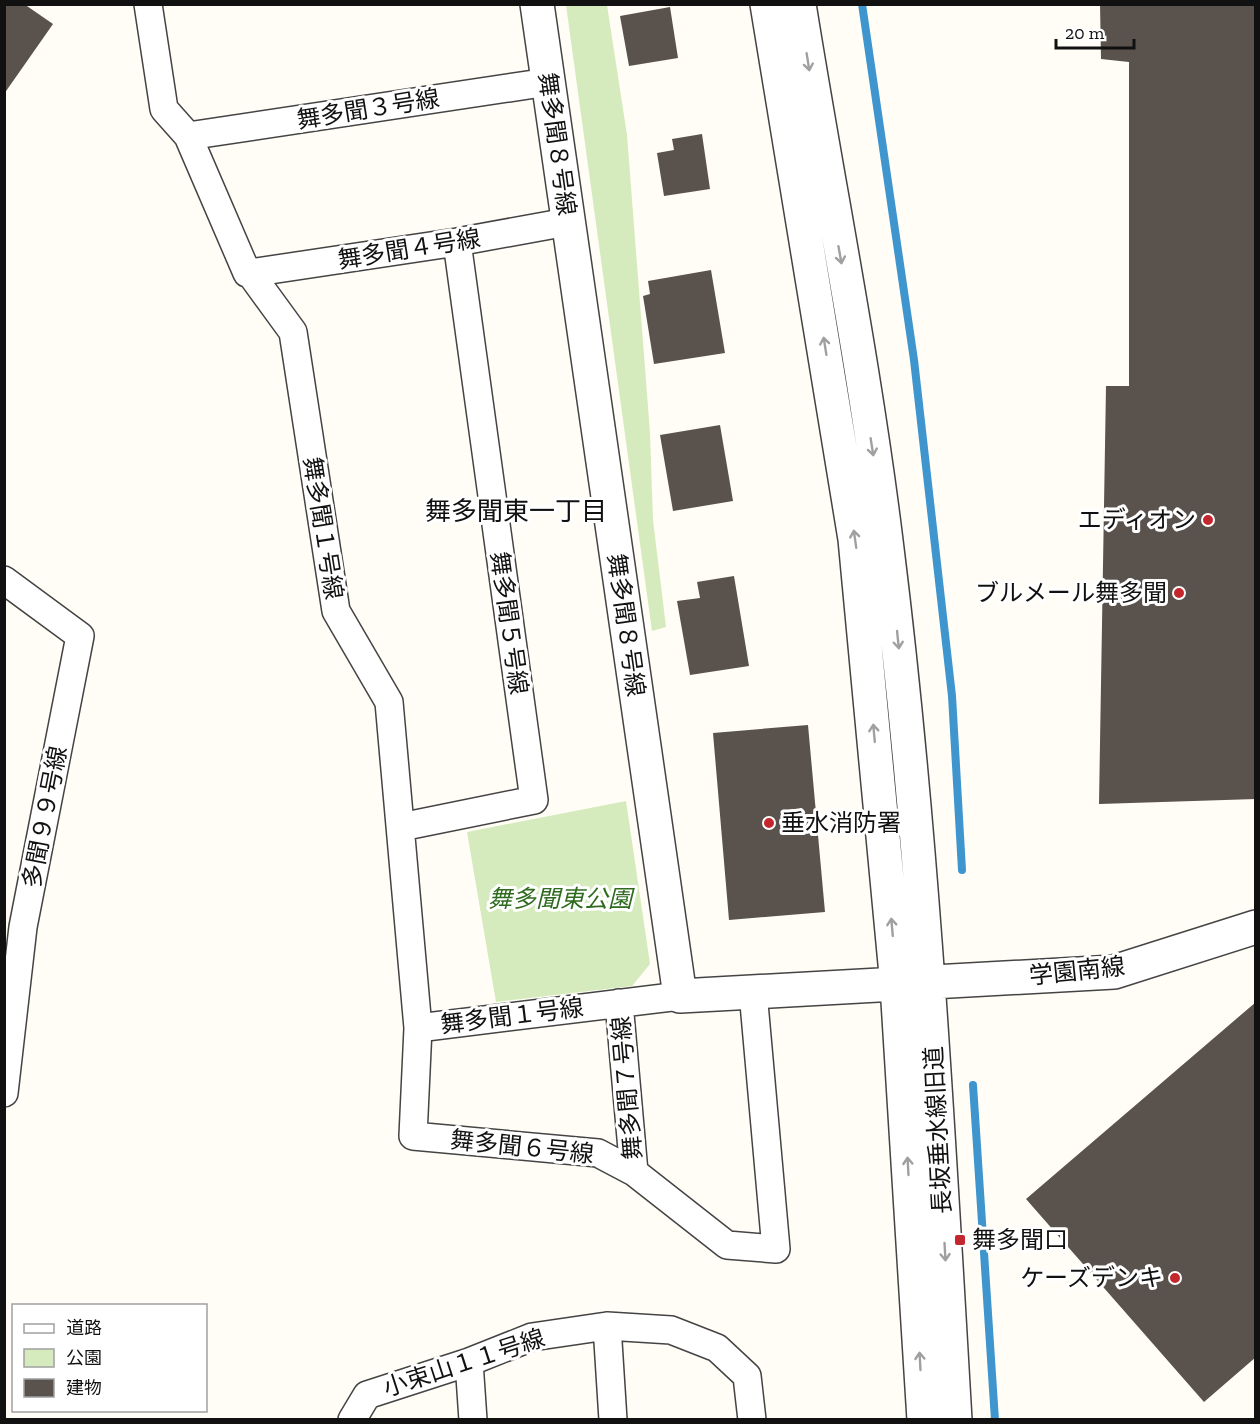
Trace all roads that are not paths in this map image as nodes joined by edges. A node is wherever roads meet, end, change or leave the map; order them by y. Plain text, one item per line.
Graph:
1 (148, 4) edge
2 (537, 4) edge
3 (767, 4) edge
4 (799, 4) edge
5 (548, 82) junction
6 (188, 136) junction
7 (567, 222) junction
8 (457, 242) junction
9 (250, 273) junction
10 (4, 580) edge
11 (401, 827) junction
12 (1256, 927) edge
13 (913, 985) junction
14 (753, 992) junction
15 (680, 996) junction
16 (619, 1003) junction
17 (418, 1028) junction
18 (4, 1093) edge
19 (634, 1172) junction
20 (607, 1326) junction
21 (469, 1362) junction
22 (352, 1419) edge
23 (473, 1419) edge
24 (613, 1419) edge
25 (752, 1419) edge
26 (924, 1419) edge
27 (955, 1419) edge

1 - 6 street, 舞多聞１号線
2 - 5 street, 舞多聞８号線
13 -> 3 street
4 -> 13 street
5 - 6 street, 舞多聞３号線
5 - 7 street, 舞多聞８号線
6 - 9 street, 舞多聞１号線
7 - 8 street, 舞多聞４号線
7 - 15 street, 舞多聞８号線
8 - 9 street, 舞多聞４号線
8 - 11 street, 舞多聞５号線
9 - 11 street, 舞多聞１号線
10 - 18 street, 多聞９９号線
11 - 17 street, 舞多聞１号線
12 - 13 street, 学園南線
13 - 14 street
26 -> 13 street, 長坂垂水線旧道
13 -> 27 street, 長坂垂水線旧道
14 - 15 street
14 - 19 street, 舞多聞６号線
15 - 16 street, 舞多聞１号線
16 - 17 street, 舞多聞１号線
16 - 19 street, 舞多聞７号線
17 - 19 street, 舞多聞６号線
20 - 21 street, 小束山１１号線
20 - 24 street
20 - 25 street, 小束山１１号線
21 - 22 street, 小束山１１号線
21 - 23 street

